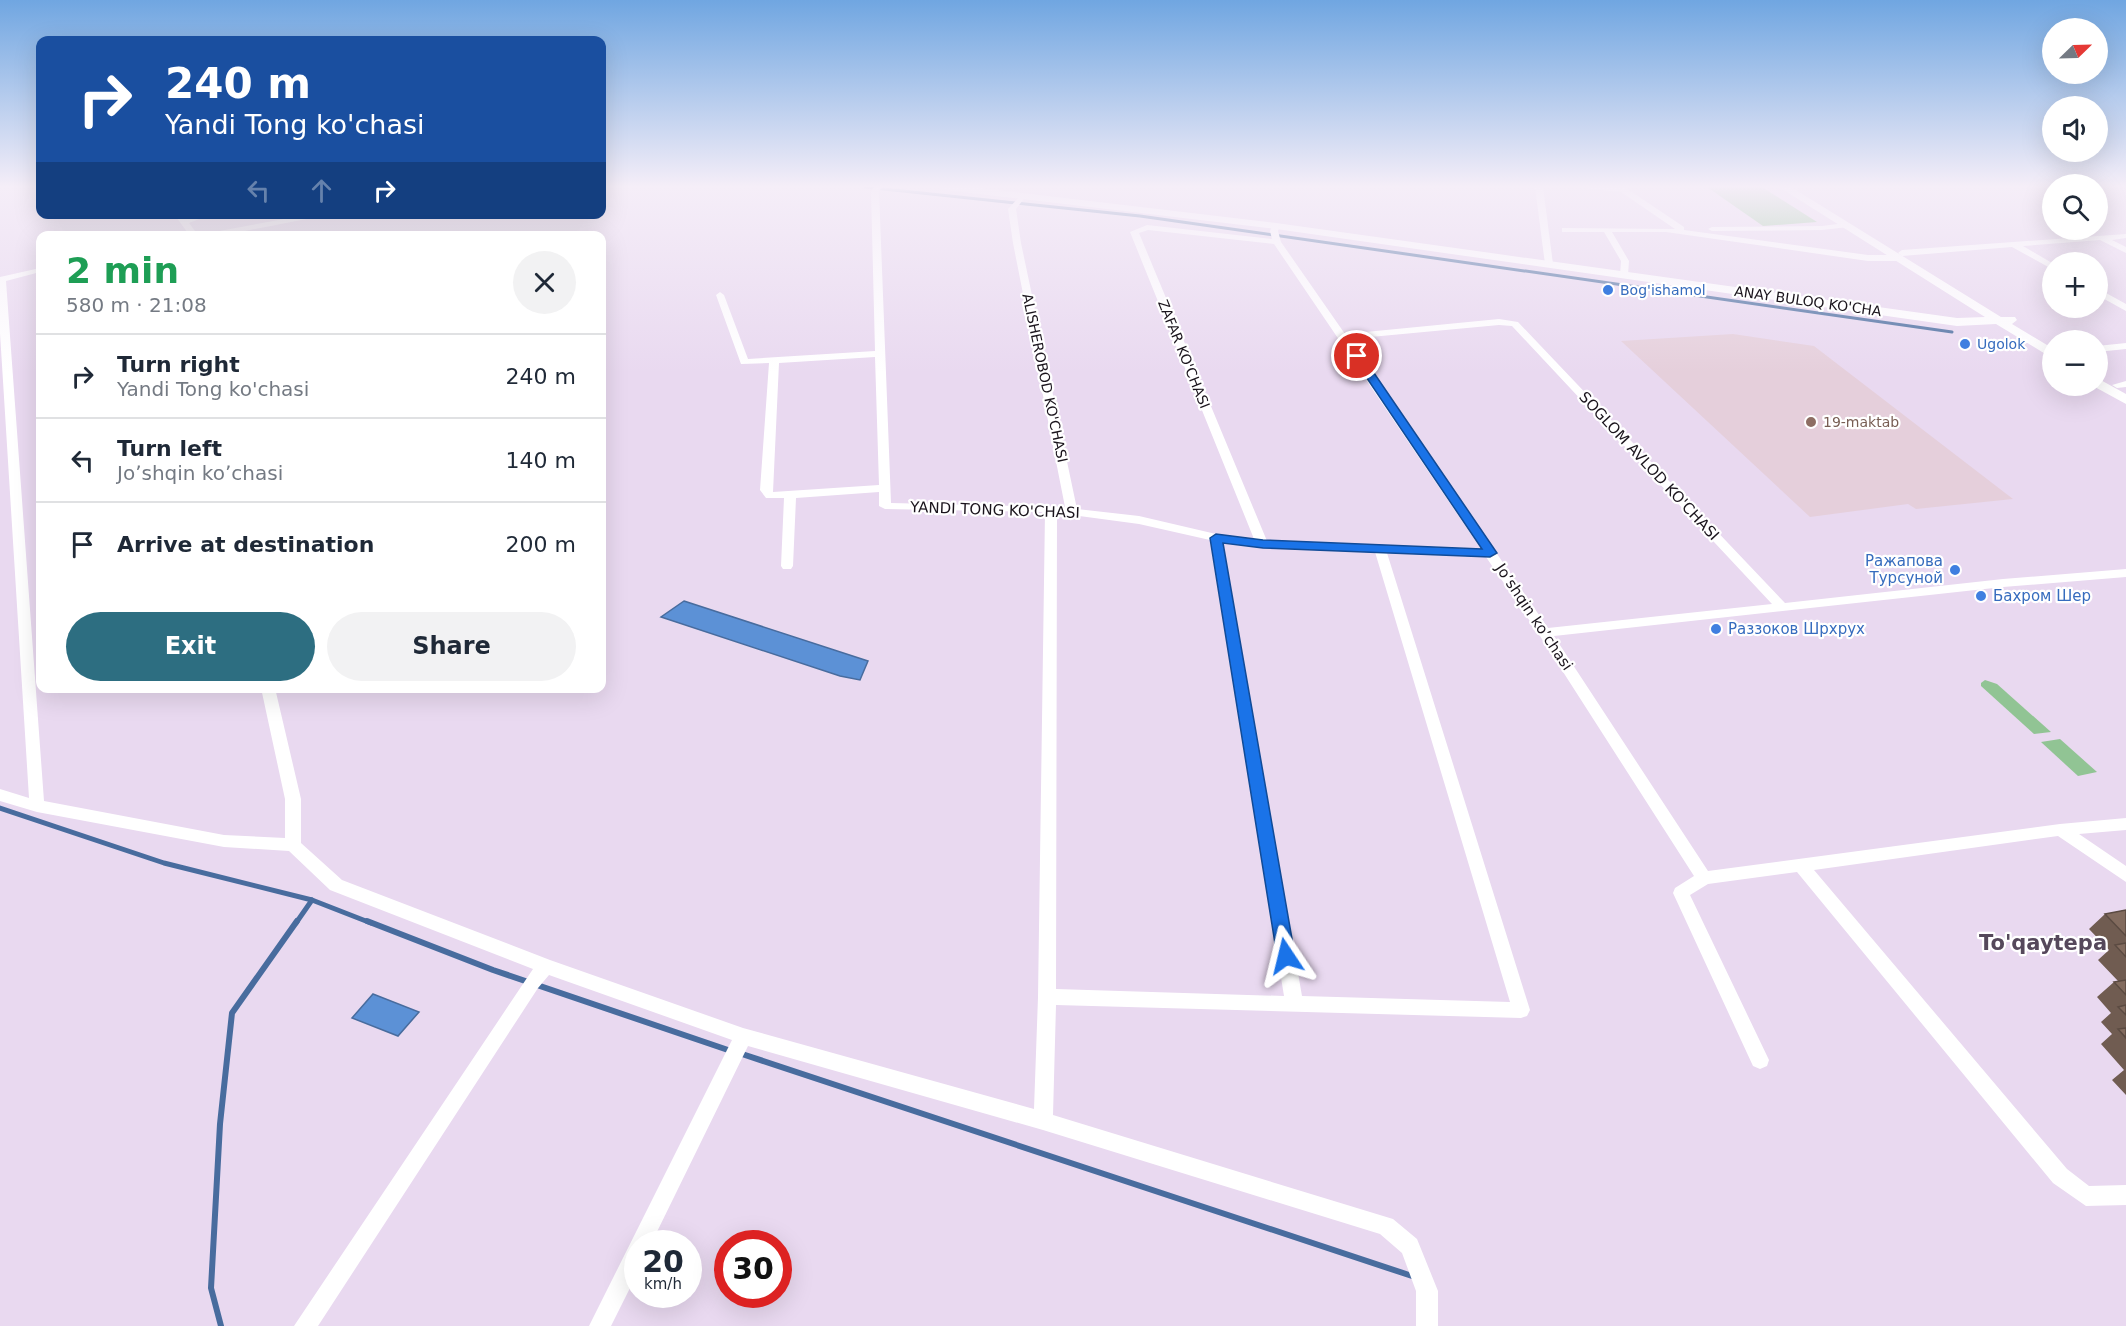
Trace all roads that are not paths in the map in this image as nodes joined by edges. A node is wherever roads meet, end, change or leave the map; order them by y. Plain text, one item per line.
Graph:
1 (878, 249) edge
2 (1020, 249) edge
3 (1141, 249) edge
4 (1286, 249) edge
5 (1415, 249) edge
6 (1548, 249) edge
7 (1618, 249) edge
8 (1802, 249) edge
9 (1889, 249) edge
10 (1891, 249) edge
11 (1963, 249) edge
12 (2022, 249) edge
13 (1900, 255) junction
14 (2042, 260) edge
15 (1548, 264) junction
16 (36, 271) edge
17 (1624, 275) junction
18 (1, 280) edge
19 (720, 295) dead end
20 (2108, 297) edge
21 (2126, 308) edge
22 (2005, 321) junction
23 (1344, 337) junction
24 (2042, 340) edge
25 (2126, 346) edge
26 (2042, 347) edge
27 (2108, 348) edge
28 (881, 354) junction
29 (774, 360) junction
30 (2108, 379) edge
31 (2123, 387) edge
32 (2108, 389) edge
33 (2126, 400) edge
34 (885, 488) junction
35 (790, 496) junction
36 (1051, 509) junction
37 (1072, 511) junction
38 (1216, 538) junction
39 (1263, 544) junction
40 (1380, 549) junction
41 (1490, 553) junction
42 (787, 566) dead end
43 (2126, 573) edge
44 (1783, 608) junction
45 (1545, 633) junction
46 (269, 693) edge
47 (0, 795) edge
48 (37, 807) junction
49 (2126, 824) edge
50 (2060, 830) junction
51 (293, 845) junction
52 (1802, 865) junction
53 (2126, 875) edge
54 (1704, 878) junction
55 (546, 966) junction
56 (1047, 997) junction
57 (1294, 1002) junction
58 (737, 1047) junction
59 (1760, 1060) dead end
60 (1043, 1121) junction
61 (2126, 1195) edge
62 (647, 1230) edge
63 (624, 1277) edge
64 (304, 1326) edge
65 (600, 1326) edge
66 (1427, 1326) edge

1 - 28 street
2 - 37 street, ALISHEROBOD KO'CHASI
3 - 39 street, ZAFAR KO'CHASI
4 - 23 street, Joʼshqin koʼchasi
5 - 15 main road, ANAY BULOQ KO'CHA
6 - 15 street
7 - 17 street
8 - 13 street
9 - 13 main road
10 - 13 main road
11 - 13 street
12 - 14 street
13 - 22 main road
15 - 17 main road, ANAY BULOQ KO'CHA
16 - 18 street
17 - 22 main road, ANAY BULOQ KO'CHA
18 - 48 street
19 - 29 street
20 - 21 street
22 - 24 main road
22 - 26 main road
23 - 41 street, Joʼshqin koʼchasi
23 - 44 street, SOGLOM AVLOD KO'CHASI
25 - 27 street
28 - 29 street
28 - 34 street
29 - 35 street
30 - 31 main road
32 - 33 main road
34 - 35 street
34 - 36 street, YANDI TONG KO'CHASI
35 - 42 street
36 - 37 street, YANDI TONG KO'CHASI
36 - 56 street
37 - 38 street, YANDI TONG KO'CHASI
38 - 39 street, YANDI TONG KO'CHASI
38 - 57 street
39 - 40 street, YANDI TONG KO'CHASI
40 - 41 street, YANDI TONG KO'CHASI
40 - 57 street
41 - 45 street, Joʼshqin koʼchasi
43 - 44 street
44 - 45 street
45 - 54 street, Joʼshqin koʼchasi
46 - 51 street
47 - 48 street
48 - 51 street
49 - 50 street
50 - 52 street
50 - 53 street
51 - 55 street
52 - 54 street
52 - 61 street
54 - 59 street
55 - 58 street
55 - 64 street
56 - 57 street
56 - 60 street
58 - 60 street
58 - 62 street
60 - 66 street
63 - 65 street

